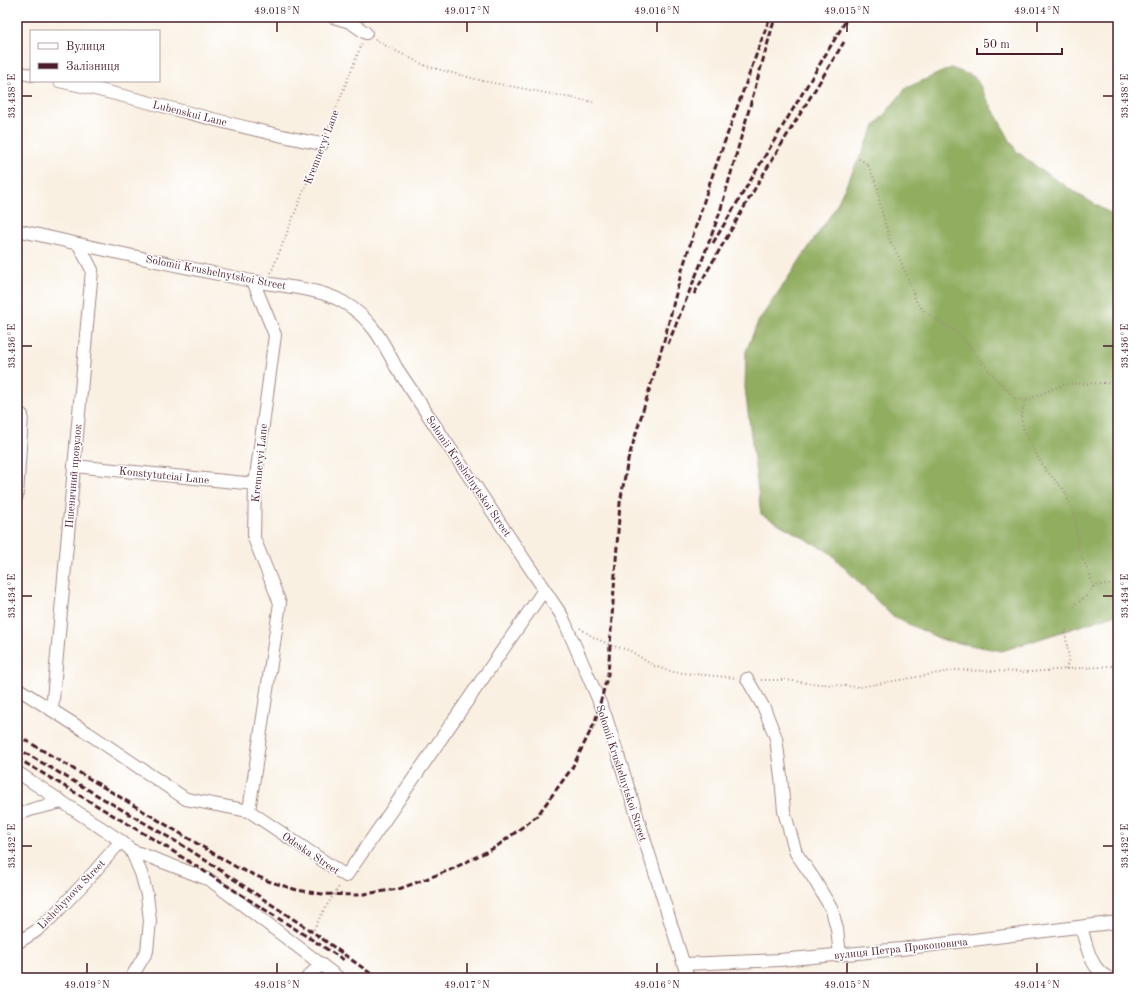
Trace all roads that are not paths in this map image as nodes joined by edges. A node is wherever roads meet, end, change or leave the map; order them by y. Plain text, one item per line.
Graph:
1 (333, 17) edge
2 (366, 33) road end
3 (17, 72) edge
4 (30, 75) edge
5 (64, 82) edge
6 (322, 144) road end
7 (17, 230) edge
8 (80, 245) junction
9 (253, 281) junction
10 (22, 415) dead end
11 (74, 466) junction
12 (255, 484) junction
13 (17, 496) edge
14 (544, 590) junction
15 (747, 679) road end
16 (17, 688) edge
17 (52, 710) junction
18 (17, 772) edge
19 (62, 802) junction
20 (249, 811) junction
21 (17, 814) edge
22 (122, 841) junction
23 (131, 850) junction
24 (1118, 922) edge
25 (1081, 927) junction
26 (17, 943) edge
27 (840, 955) junction
28 (321, 964) junction
29 (684, 964) junction
30 (131, 978) edge
31 (307, 978) edge
32 (339, 978) edge
33 (688, 978) edge
34 (1109, 978) edge

1 - 2 street
3 - 4 street
5 - 6 street, Lubenskui Lane
7 - 8 street, Solomii Krushelnytskoi Street
8 - 9 street, Solomii Krushelnytskoi Street
8 - 11 street, Пшеничний провулок
9 - 12 street, Kremnevyi Lane
9 - 14 street, Solomii Krushelnytskoi Street
10 - 13 street
11 - 12 street, Konstytutciai Lane
11 - 17 street, Пшеничний провулок
12 - 20 street, Kremnevyi Lane
14 - 20 street, Odeska Street
14 - 29 street, Solomii Krushelnytskoi Street
15 - 27 street
16 - 17 street, Odeska Street
17 - 20 street, Odeska Street
18 - 19 street
19 - 21 street
19 - 22 street
22 - 23 street
22 - 26 street, Lishchynova Street
23 - 28 street
23 - 30 street
24 - 25 street, вулиця Петра Прокоповича
25 - 27 street, вулиця Петра Прокоповича
25 - 34 street
27 - 29 street, вулиця Петра Прокоповича
28 - 31 street
28 - 32 street
29 - 33 street, Solomii Krushelnytskoi Street

